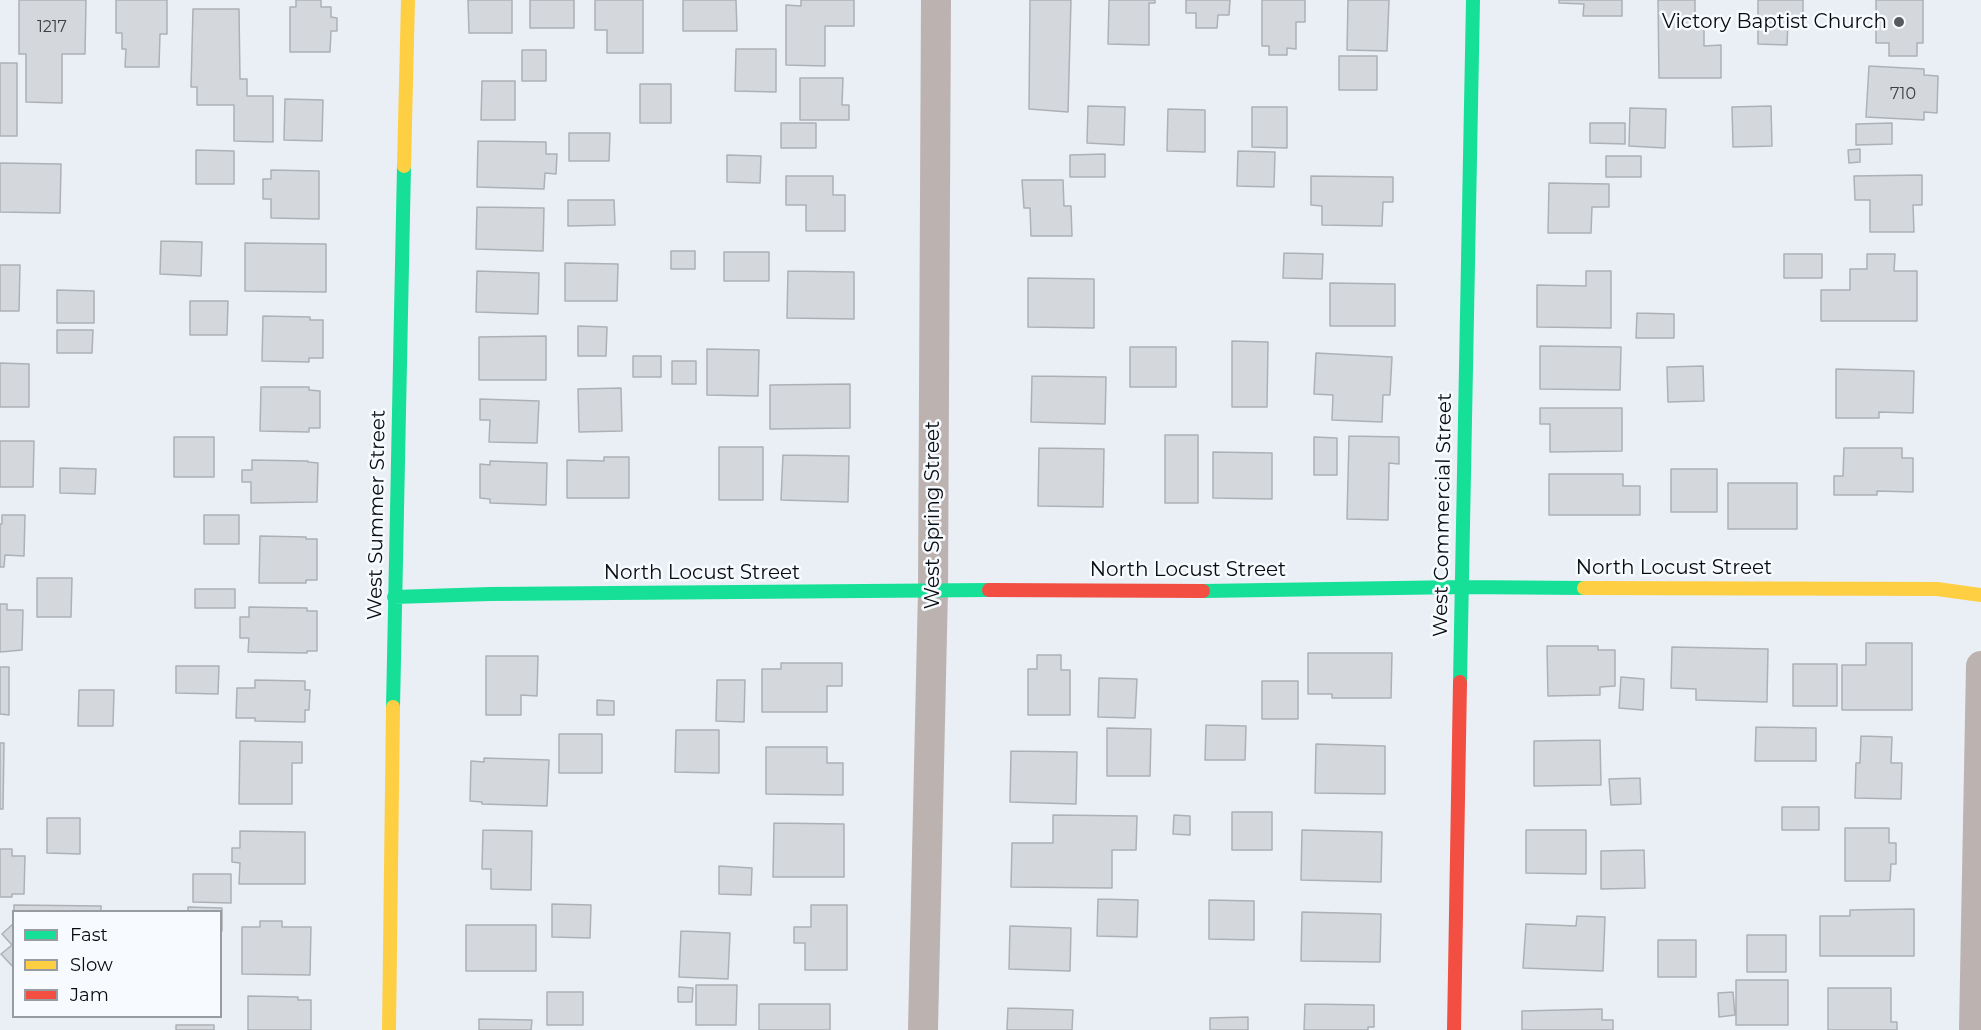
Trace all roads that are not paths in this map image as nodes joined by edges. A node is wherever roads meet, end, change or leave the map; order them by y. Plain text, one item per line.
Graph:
1 (408, 0) edge
2 (936, 0) edge
3 (1473, 0) edge
4 (1461, 587) junction
5 (933, 590) junction
6 (1981, 595) edge
7 (394, 597) junction
8 (1981, 666) edge
9 (389, 1030) edge
10 (922, 1030) edge
11 (1454, 1030) edge
12 (1974, 1030) edge

1 - 7 street, West Summer Street
2 - 5 street, West Spring Street
3 - 4 street, West Commercial Street
4 - 5 street, North Locust Street
4 - 6 street, North Locust Street
4 - 11 street, West Commercial Street
5 - 7 street, North Locust Street
5 - 10 street, West Spring Street
7 - 9 street, West Summer Street
8 - 12 street

